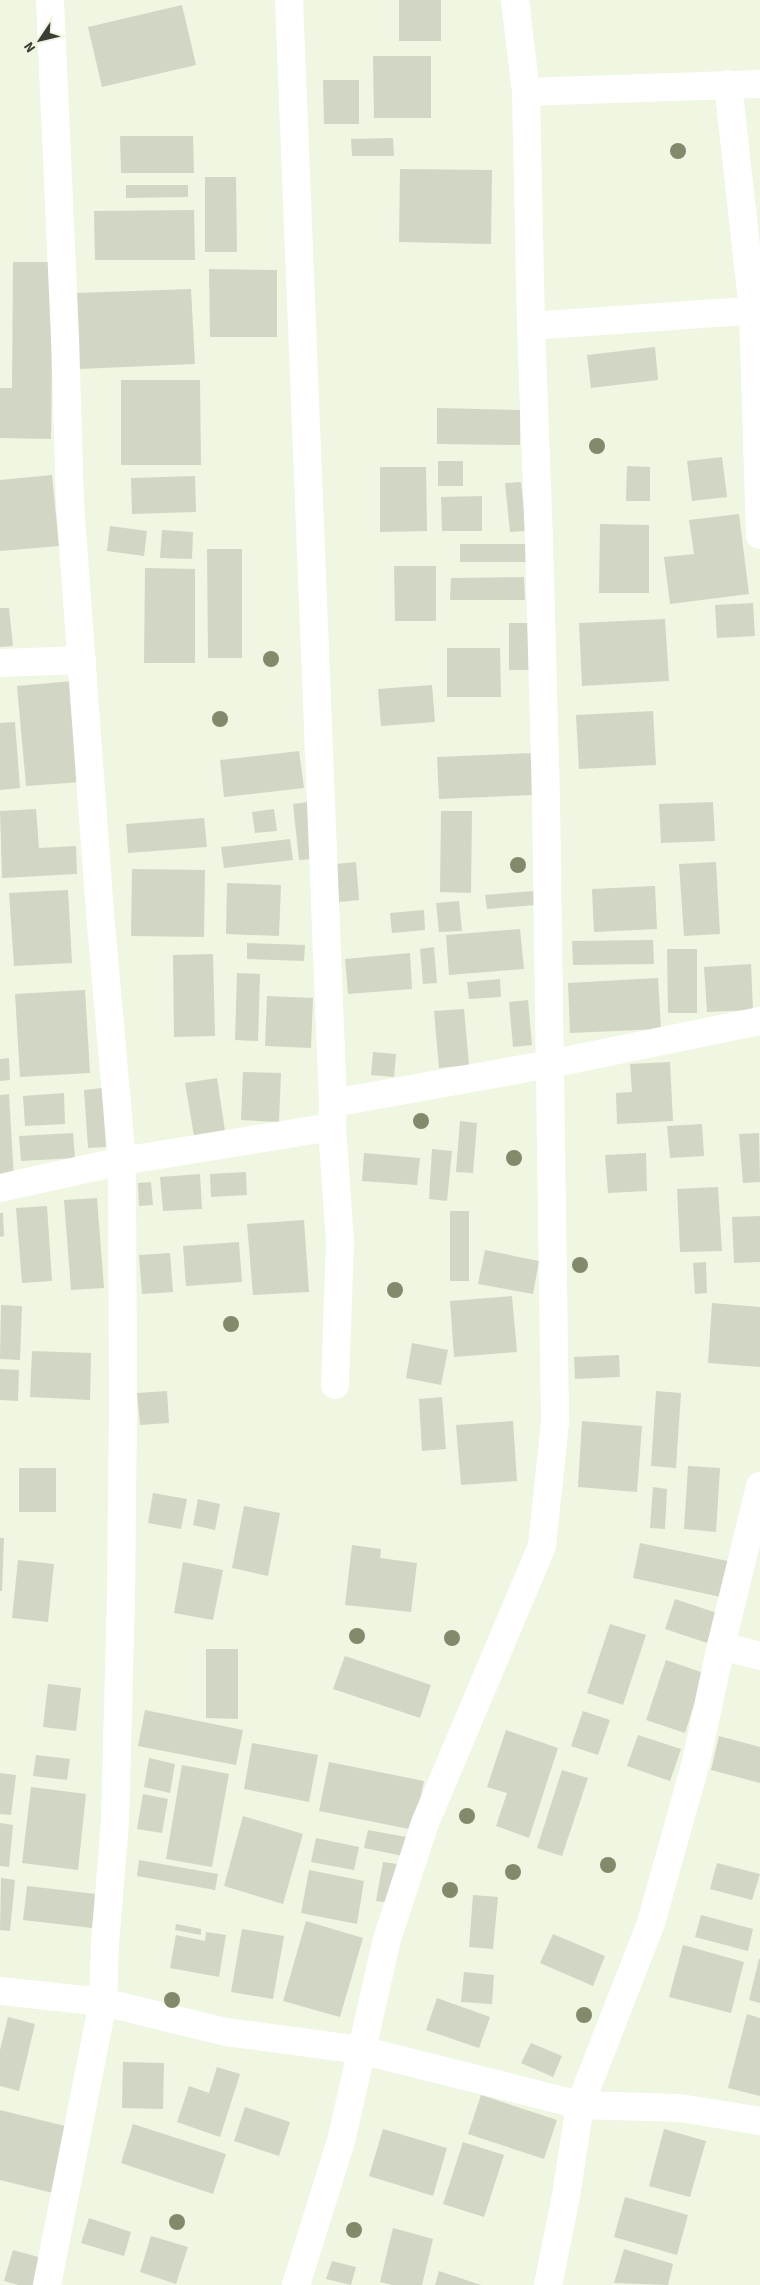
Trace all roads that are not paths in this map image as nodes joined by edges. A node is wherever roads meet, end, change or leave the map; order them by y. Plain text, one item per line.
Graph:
1 (50, 0) edge
2 (289, 0) edge
3 (515, 0) edge
4 (728, 84) junction
5 (760, 84) edge
6 (526, 92) junction
7 (757, 310) edge
8 (531, 326) junction
9 (760, 535) edge
10 (82, 660) junction
11 (0, 664) edge
12 (760, 1021) edge
13 (550, 1064) junction
14 (332, 1115) junction
15 (122, 1162) junction
16 (0, 1188) edge
17 (335, 1385) dead end
18 (760, 1486) edge
19 (721, 1646) junction
20 (760, 1656) edge
21 (0, 1990) edge
22 (103, 2002) junction
23 (360, 2050) junction
24 (580, 2105) junction
25 (760, 2121) edge
26 (47, 2285) edge
27 (296, 2285) edge
28 (548, 2285) edge

1 - 10 street
2 - 14 street
3 - 6 street
4 - 5 street
4 - 6 street
4 - 7 street
6 - 8 street
7 - 8 street
7 - 9 street
8 - 13 street
10 - 11 street
10 - 15 street
12 - 13 street
13 - 14 street
13 - 23 street
14 - 15 street
14 - 17 street
15 - 16 street
15 - 22 street
18 - 19 street
19 - 20 street
19 - 24 street
21 - 22 street
22 - 23 street
22 - 26 street
23 - 24 street
23 - 27 street
24 - 25 street
24 - 28 street

